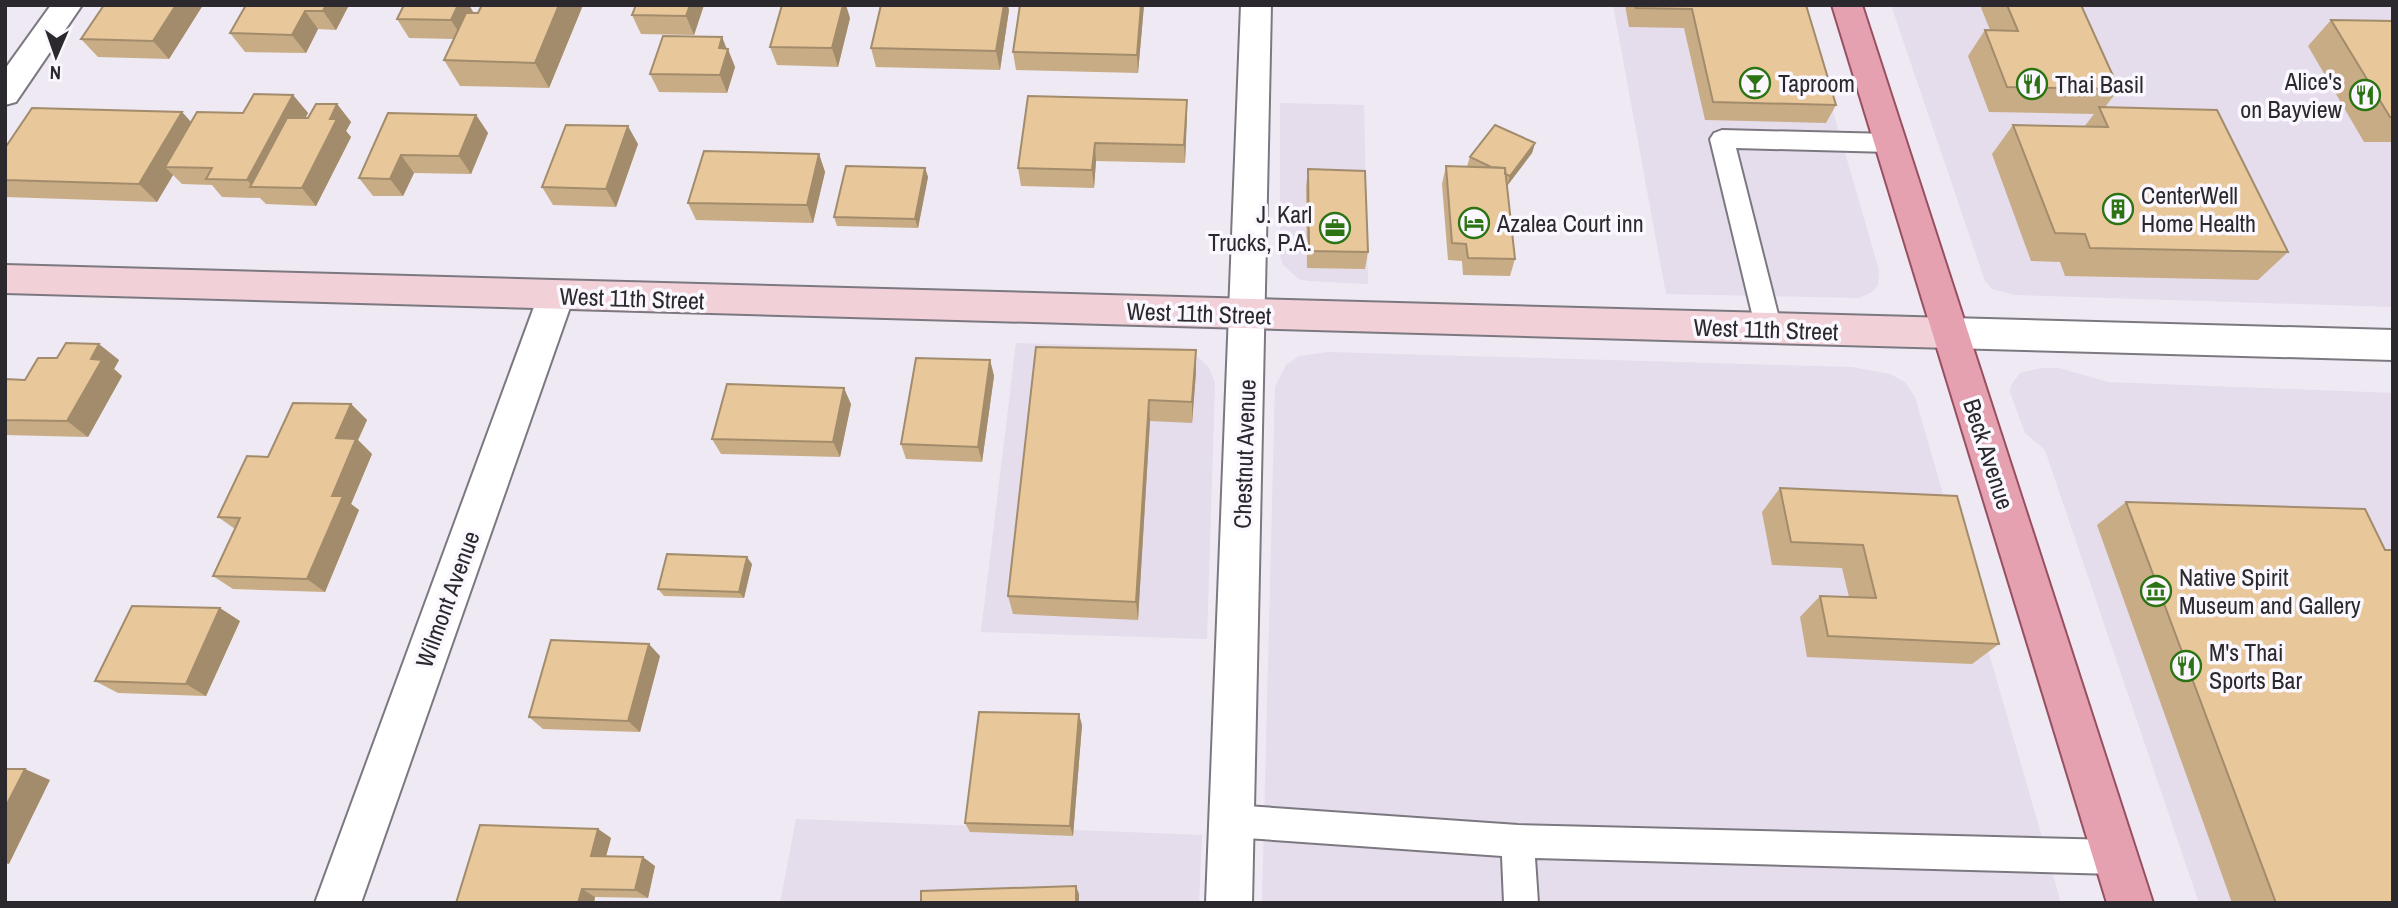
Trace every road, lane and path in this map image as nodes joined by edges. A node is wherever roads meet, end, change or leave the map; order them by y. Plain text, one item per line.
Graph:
1 (67, 5) edge
2 (1256, 5) edge
3 (1847, 5) edge
4 (5, 94) edge
5 (1890, 143) junction
6 (5, 279) edge
7 (556, 296) junction
8 (1249, 314) junction
9 (1769, 330) junction
10 (1950, 333) junction
11 (2393, 345) edge
12 (1232, 821) junction
13 (1518, 841) junction
14 (2115, 857) junction
15 (338, 903) edge
16 (1229, 903) edge
17 (1521, 903) edge
18 (2130, 903) edge

1 - 4 street
2 - 8 street, Chestnut Avenue
3 - 5 main road, Beck Avenue
5 - 9 lane
5 - 10 main road, Beck Avenue
6 - 7 main road, West 11th Street
7 - 8 main road, West 11th Street
7 - 15 street, Wilmont Avenue
8 - 9 main road, West 11th Street
8 - 12 street, Chestnut Avenue
9 - 10 main road, West 11th Street
10 - 11 street, West 11th Street
10 - 14 main road, Beck Avenue
12 - 13 lane
12 - 16 street, Chestnut Avenue
13 - 14 lane
13 - 17 lane
14 - 18 main road, Beck Avenue

